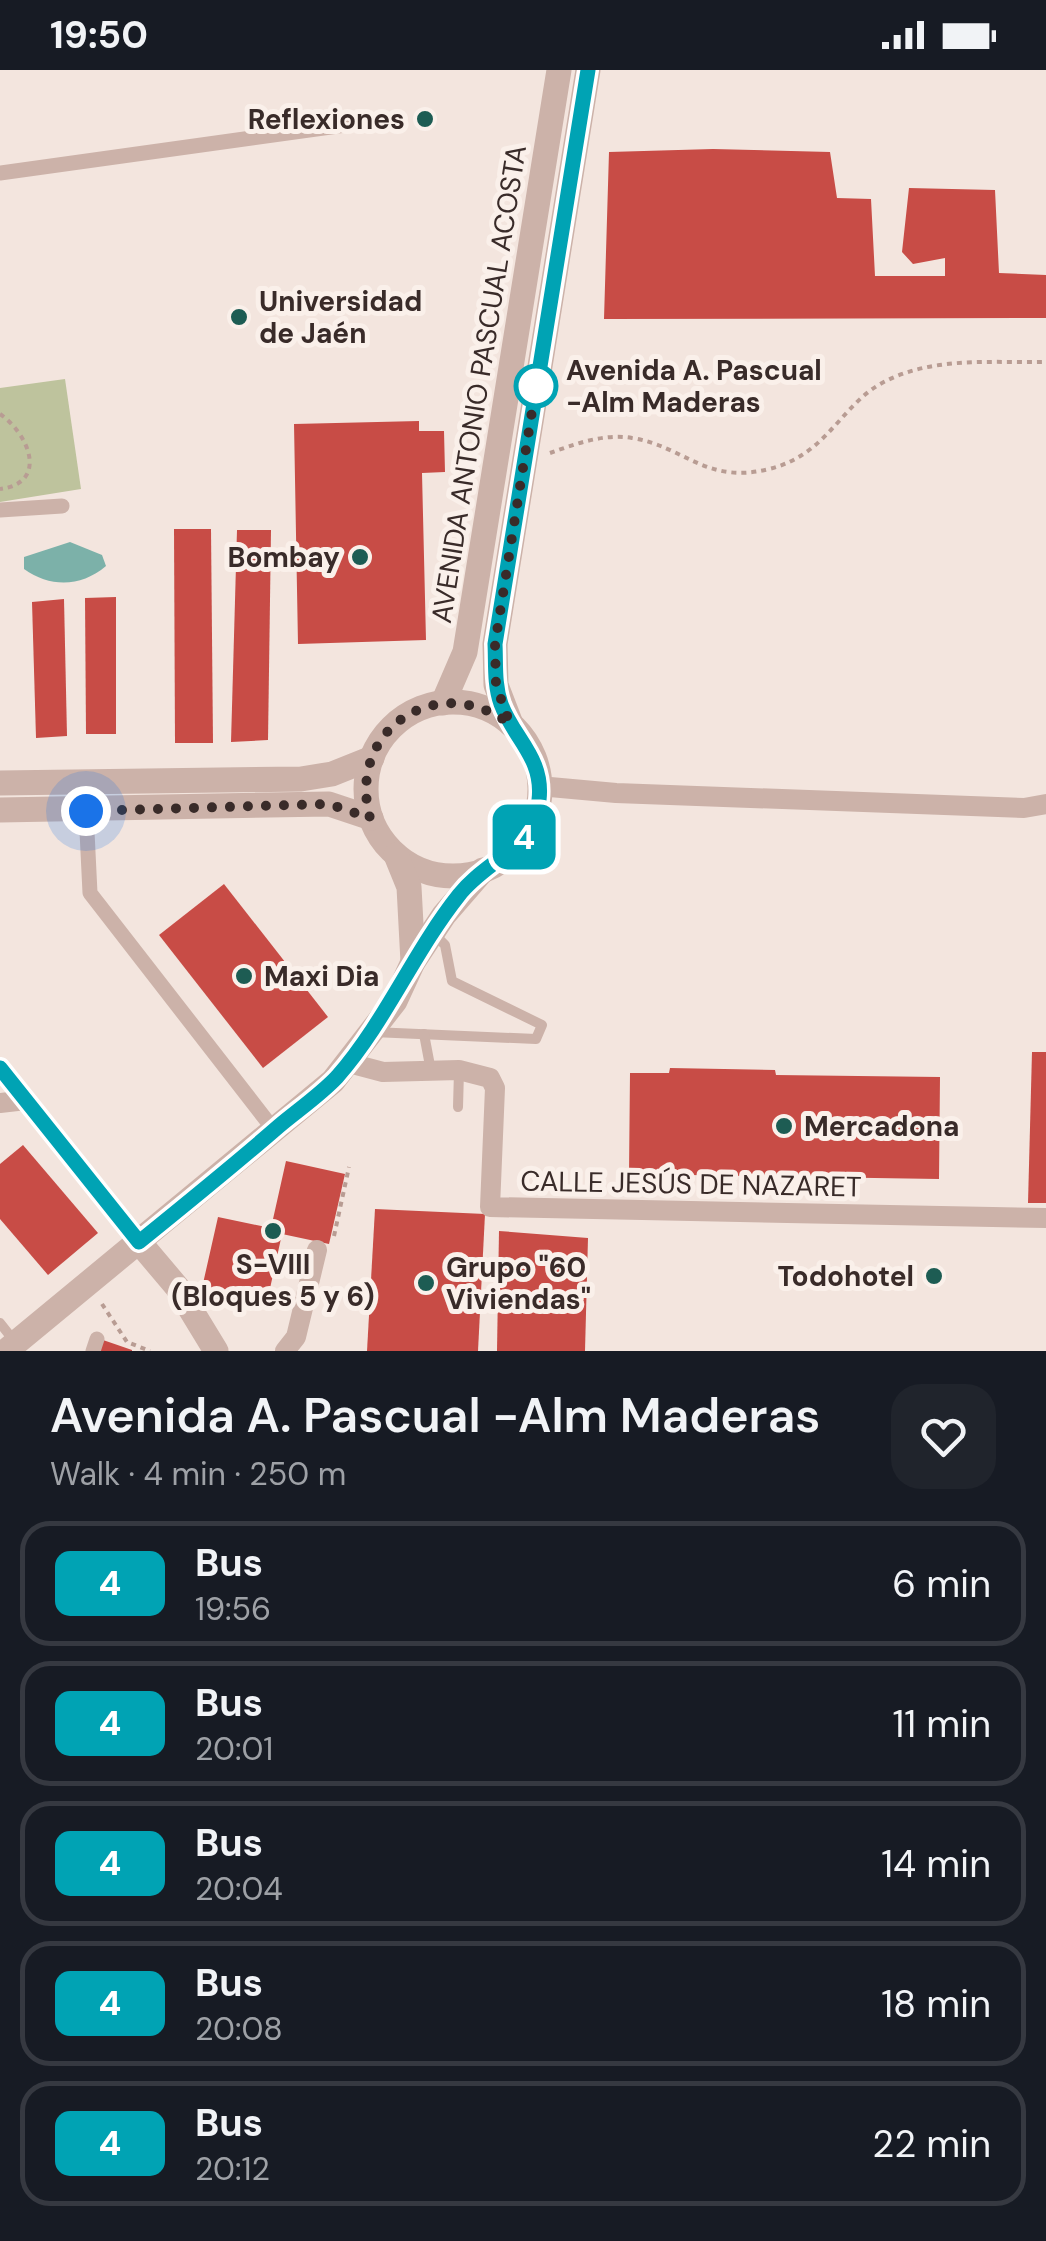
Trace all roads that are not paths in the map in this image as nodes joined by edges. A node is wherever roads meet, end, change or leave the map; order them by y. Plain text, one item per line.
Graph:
1 (559, 70) edge
2 (588, 70) edge
3 (374, 121) dead end
4 (0, 173) edge
5 (62, 506) dead end
6 (0, 510) edge
7 (443, 702) junction
8 (510, 724) junction
9 (372, 758) junction
10 (0, 783) edge
11 (539, 786) junction
12 (1046, 804) edge
13 (0, 810) edge
14 (86, 811) junction
15 (370, 818) junction
16 (396, 855) junction
17 (483, 870) junction
18 (434, 932) junction
19 (412, 962) junction
20 (372, 1032) junction
21 (424, 1034) junction
22 (348, 1062) junction
23 (0, 1068) edge
24 (458, 1070) junction
25 (431, 1072) junction
26 (26, 1100) junction
27 (0, 1103) edge
28 (458, 1107) dead end
29 (274, 1130) junction
30 (1046, 1218) edge
31 (139, 1242) junction
32 (324, 1249) road end
33 (11, 1342) edge
34 (216, 1351) edge
35 (286, 1351) edge

1 - 7 street, AVENIDA ANTONIO PASCUAL ACOSTA
2 - 8 street, AVENIDA ANTONIO PASCUAL ACOSTA
3 - 4 street
5 - 6 street
7 - 8 street
7 - 9 street
8 - 11 street
9 - 10 street
9 - 15 street
11 - 12 street
11 - 17 street
13 - 14 street
14 - 15 street
14 - 29 street
15 - 16 street
16 - 17 street
16 - 19 street
17 - 18 street
18 - 19 street
18 - 21 lane
19 - 20 street
20 - 21 lane
20 - 22 street
21 - 25 lane
22 - 25 street
22 - 29 street
23 - 26 street
24 - 25 street
24 - 28 lane
24 - 30 street, CALLE JESÚS DE NAZARET
26 - 27 street
26 - 31 street
29 - 31 street
31 - 33 street
31 - 34 street
32 - 35 street

